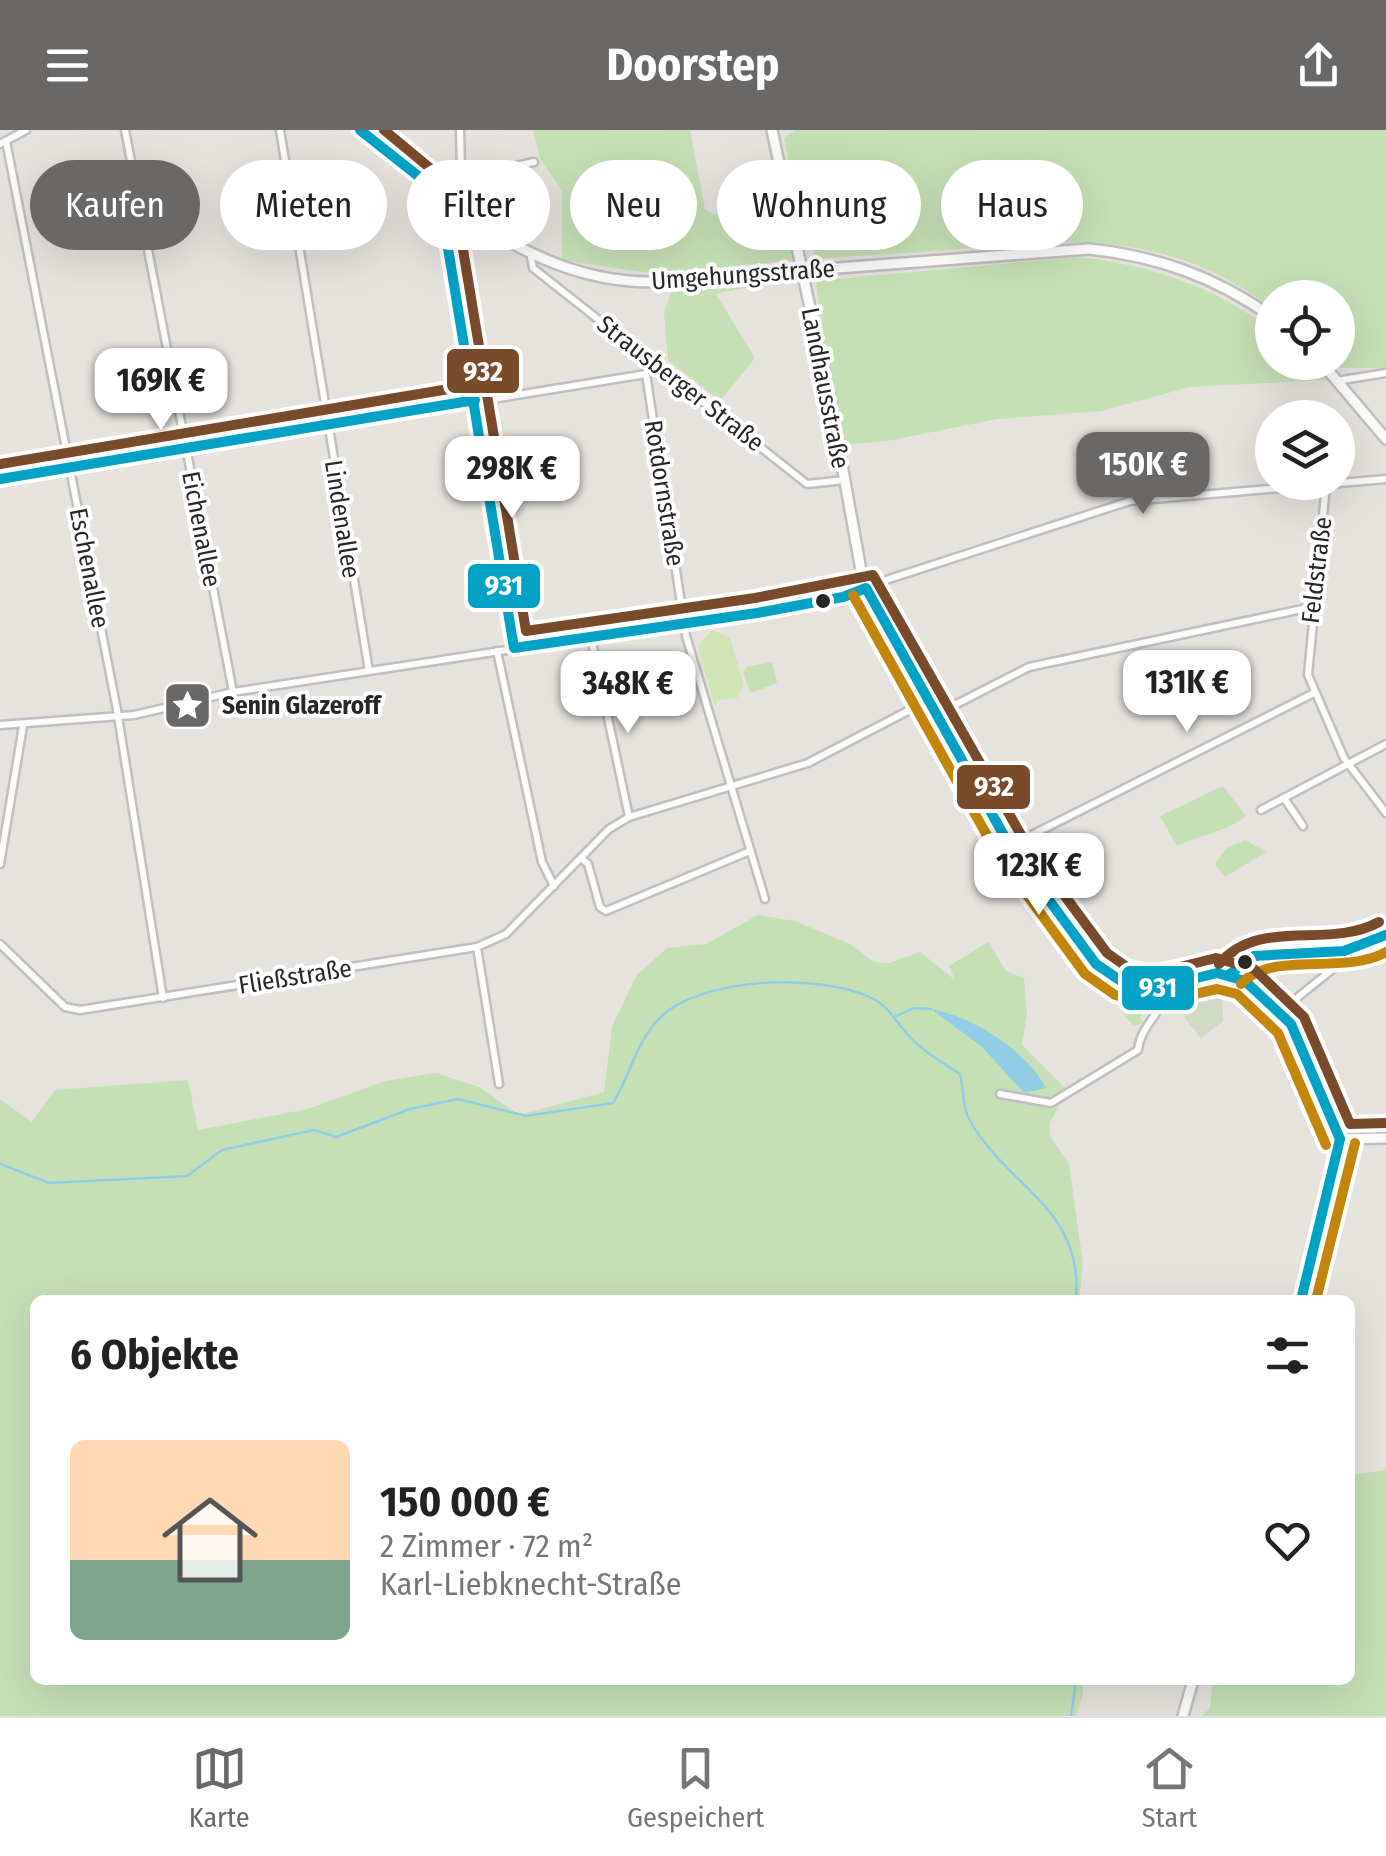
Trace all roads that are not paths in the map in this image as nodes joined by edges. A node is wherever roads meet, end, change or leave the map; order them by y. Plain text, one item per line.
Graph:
1 (26, 130) edge
2 (125, 130) edge
3 (280, 130) edge
4 (360, 130) edge
5 (460, 130) edge
6 (772, 130) edge
7 (3, 142) edge
8 (460, 160) edge
9 (407, 167) edge
10 (449, 250) edge
11 (518, 250) edge
12 (530, 259) junction
13 (559, 268) joint
14 (802, 269) junction
15 (1255, 307) edge
16 (656, 364) junction
17 (1386, 373) edge
18 (646, 374) junction
19 (1336, 381) joint
20 (475, 400) junction
21 (328, 424) junction
22 (1386, 439) edge
23 (186, 446) junction
24 (70, 467) junction
25 (1386, 479) edge
26 (0, 480) edge
27 (845, 480) junction
28 (1355, 482) edge
29 (1255, 490) edge
30 (1324, 500) edge
31 (866, 588) junction
32 (1312, 607) junction
33 (685, 624) junction
34 (591, 638) junction
35 (514, 648) junction
36 (497, 651) junction
37 (369, 670) junction
38 (233, 692) junction
39 (1314, 694) junction
40 (927, 700) junction
41 (118, 715) junction
42 (935, 715) junction
43 (0, 725) edge
44 (23, 726) junction
45 (1386, 744) edge
46 (1348, 763) junction
47 (731, 784) junction
48 (1284, 798) junction
49 (1261, 810) dead end
50 (1386, 813) edge
51 (629, 816) junction
52 (1303, 826) dead end
53 (1010, 846) junction
54 (750, 851) junction
55 (582, 858) junction
56 (0, 864) edge
57 (554, 886) junction
58 (765, 900) dead end
59 (1386, 935) edge
60 (0, 944) edge
61 (477, 947) junction
62 (1350, 950) junction
63 (1230, 974) junction
64 (1164, 988) junction
65 (164, 998) junction
66 (1286, 1018) junction
67 (499, 1084) dead end
68 (1000, 1094) dead end
69 (1386, 1138) edge
70 (1340, 1140) junction
71 (1302, 1295) edge
72 (1192, 1685) edge
73 (1183, 1716) edge

1 - 7 street
2 - 23 street, Eichenallee
3 - 21 street, Lindenallee
4 - 9 main road, Strausberger Straße
5 - 8 street
6 - 14 main road, Landhausstraße
7 - 24 street, Eschenallee
10 - 20 street
11 - 12 main road, Strausberger Straße
12 - 13 main road, Strausberger Straße
12 - 16 street, Strausberger Straße
13 - 14 main road, Umgehungsstraße
14 - 15 main road, Umgehungsstraße
14 - 27 main road, Landhausstraße
16 - 18 street
16 - 27 street, Strausberger Straße
17 - 19 street
18 - 20 street
18 - 33 street, Rotdornstraße
19 - 22 main road
20 - 21 street
20 - 35 street
21 - 23 street
21 - 37 street, Lindenallee
23 - 24 street
23 - 38 street, Eichenallee
24 - 26 street
24 - 41 street, Eschenallee
25 - 28 street
27 - 31 main road, Landhausstraße
29 - 31 street
30 - 32 street, Feldstraße
31 - 33 street
31 - 40 main road, Landhausstraße
32 - 39 street, Feldstraße
32 - 42 street
33 - 34 street
33 - 47 street, Rotdornstraße
34 - 35 street
34 - 51 street
35 - 36 street
36 - 37 street
36 - 57 street
37 - 38 street
38 - 41 street
39 - 46 street, Feldstraße
39 - 53 street
40 - 42 main road, Landhausstraße
40 - 47 street, Fließstraße
41 - 44 street
41 - 65 street, Eschenallee
42 - 53 main road, Landhausstraße
43 - 44 street
44 - 56 street
45 - 46 street
46 - 48 street
46 - 50 street, Feldstraße
47 - 51 street, Fließstraße
47 - 54 street, Rotdornstraße
48 - 49 street
48 - 52 street
51 - 55 street, Fließstraße
53 - 64 main road, Landhausstraße
54 - 55 street
54 - 58 street, Rotdornstraße
55 - 57 street, Fließstraße
57 - 61 street, Fließstraße
59 - 62 main road
60 - 65 street, Fließstraße
61 - 65 street, Fließstraße
61 - 67 street
62 - 63 main road
62 - 66 street
63 - 64 main road
63 - 66 main road
64 - 68 street
66 - 70 main road
69 - 70 main road
70 - 71 main road
72 - 73 main road

